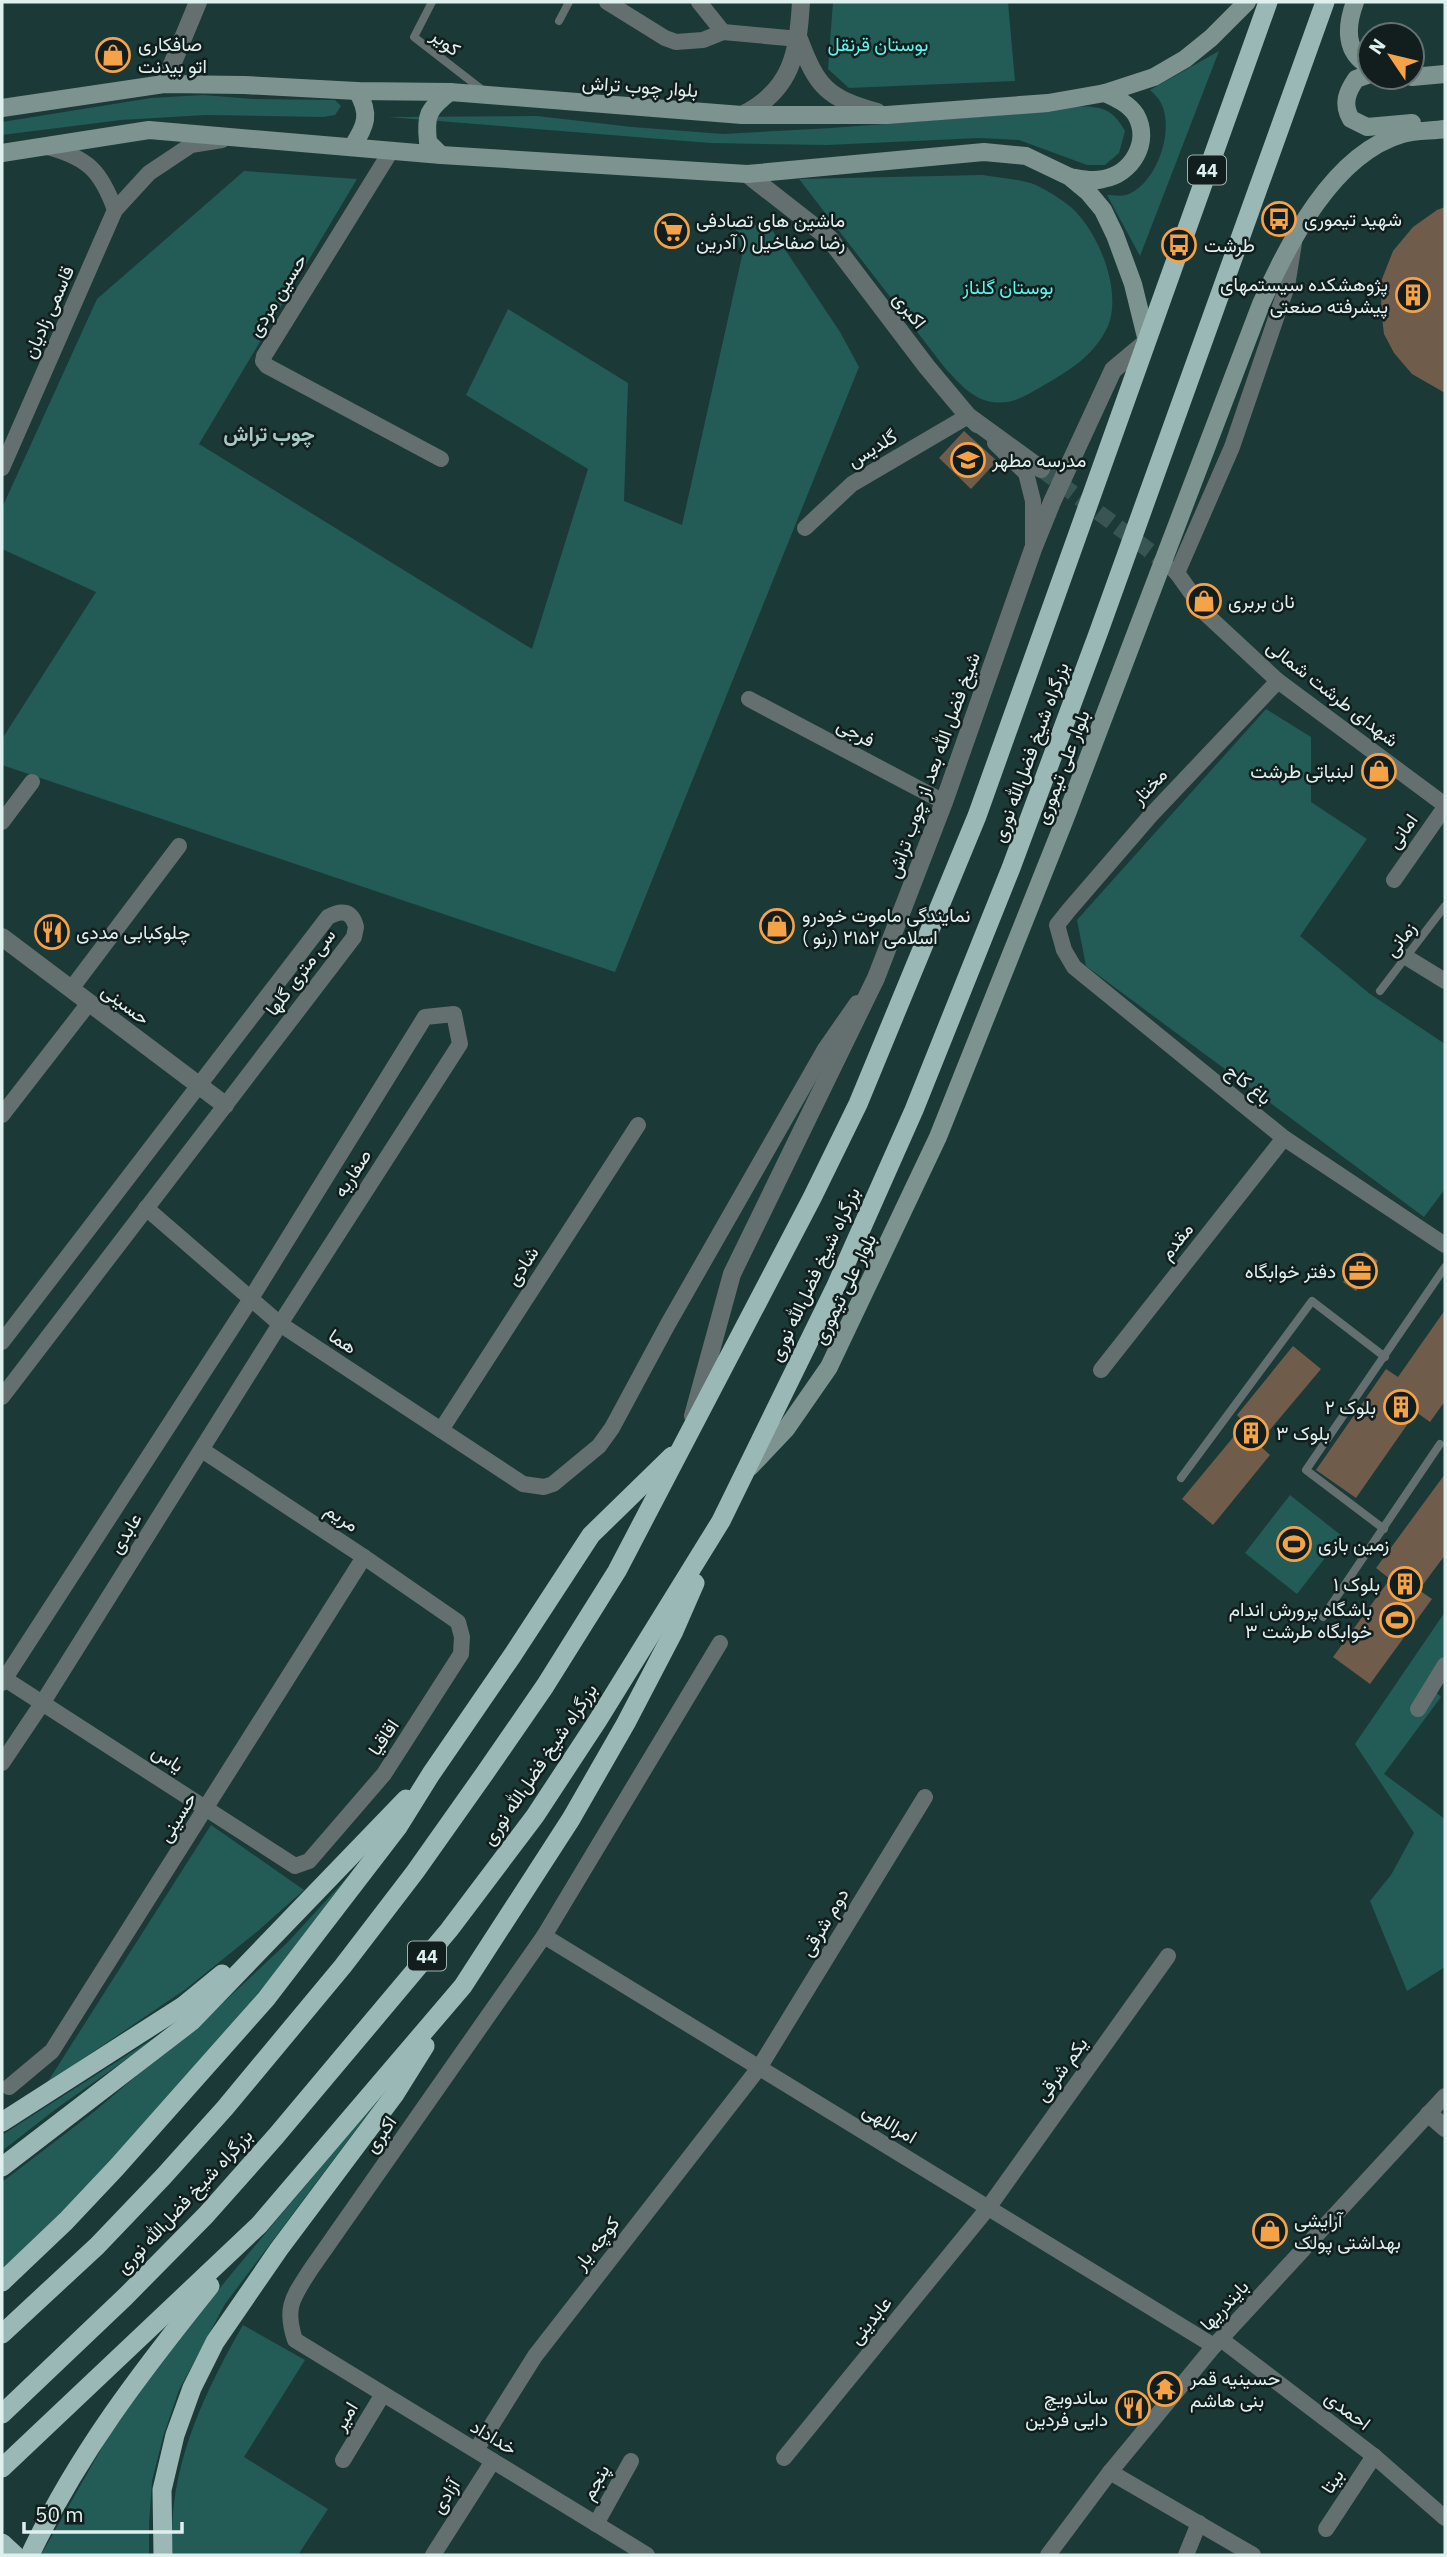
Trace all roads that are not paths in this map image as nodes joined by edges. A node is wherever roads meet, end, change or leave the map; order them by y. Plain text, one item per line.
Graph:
1 (198, 2) edge
2 (432, 2) edge
3 (569, 2) edge
4 (607, 2) edge
5 (699, 2) edge
6 (801, 2) edge
7 (1247, 2) edge
8 (1268, 2) edge
9 (1325, 2) edge
10 (1355, 2) edge
11 (559, 21) dead end
12 (723, 32) junction
13 (799, 39) junction
14 (1356, 56) edge
15 (1445, 74) edge
16 (1426, 75) edge
17 (1356, 79) edge
18 (164, 84) junction
19 (357, 91) junction
20 (450, 92) junction
21 (1104, 93) junction
22 (491, 96) junction
23 (2, 108) edge
24 (742, 115) junction
25 (887, 115) junction
26 (1445, 120) edge
27 (1445, 129) edge
28 (233, 138) junction
29 (47, 147) junction
30 (352, 147) junction
31 (391, 151) junction
32 (2, 153) edge
33 (441, 155) junction
34 (747, 174) junction
35 (1070, 177) junction
36 (115, 210) junction
37 (1295, 237) junction
38 (1145, 341) junction
39 (968, 416) junction
40 (441, 459) dead end
41 (2, 468) edge
42 (1041, 470) tunnel mouth
43 (805, 528) dead end
44 (1033, 549) junction
45 (1278, 681) junction
46 (749, 699) dead end
47 (32, 782) dead end
48 (944, 802) junction
49 (1445, 806) edge
50 (2, 822) edge
51 (179, 846) dead end
52 (1394, 880) dead end
53 (1445, 906) edge
54 (1057, 925) joint
55 (2, 937) edge
56 (1406, 957) junction
57 (876, 978) junction
58 (1445, 981) edge
59 (71, 989) junction
60 (1380, 991) dead end
61 (89, 1003) junction
62 (199, 1086) junction
63 (225, 1105) junction
64 (2, 1115) edge
65 (638, 1125) dead end
66 (1284, 1138) junction
67 (146, 1208) junction
68 (1445, 1245) edge
69 (1445, 1267) edge
70 (250, 1300) junction
71 (280, 1324) junction
72 (2, 1342) edge
73 (1385, 1357) junction
74 (1101, 1370) dead end
75 (2, 1397) edge
76 (440, 1430) junction
77 (685, 1444) junction
78 (1440, 1444) dead end
79 (202, 1450) junction
80 (748, 1469) junction
81 (1181, 1478) dead end
82 (721, 1521) junction
83 (1384, 1529) junction
84 (364, 1557) junction
85 (1323, 1617) dead end
86 (458, 1622) joint
87 (720, 1643) dead end
88 (1445, 1665) edge
89 (3, 1681) edge
90 (43, 1702) junction
91 (1418, 1709) dead end
92 (2, 1763) edge
93 (431, 1774) junction
94 (925, 1797) dead end
95 (207, 1808) junction
96 (309, 1861) joint
97 (278, 1930) junction
98 (544, 1936) junction
99 (1168, 1956) dead end
100 (463, 1986) junction
101 (759, 2068) junction
102 (6, 2085) edge
103 (1445, 2096) edge
104 (1429, 2113) junction
105 (2, 2122) edge
106 (1445, 2128) edge
107 (2, 2167) edge
108 (988, 2208) junction
109 (259, 2225) junction
110 (2, 2282) edge
111 (2, 2334) edge
112 (1218, 2343) junction
113 (320, 2356) joint
114 (383, 2394) junction
115 (2, 2414) edge
116 (476, 2451) junction
117 (1374, 2456) junction
118 (784, 2458) dead end
119 (342, 2460) dead end
120 (631, 2460) dead end
121 (493, 2461) junction
122 (2, 2468) edge
123 (1110, 2472) junction
124 (1445, 2518) edge
125 (1199, 2523) junction
126 (596, 2524) junction
127 (1326, 2529) dead end
128 (2, 2543) edge
129 (15, 2555) edge
130 (30, 2555) edge
131 (163, 2555) edge
132 (433, 2555) edge
133 (647, 2555) edge
134 (1048, 2555) edge
135 (1186, 2555) edge
136 (1253, 2555) edge

1 - 18 street
2 - 22 lane, کویر
3 - 11 lane
4 - 12 street
5 - 12 street
6 - 13 street
7 - 21 main road, بلوار چوب‌ تراش
8 - 38 highway, بزرگراه شیخ فضل‌الله نوری / 44
9 - 80 highway, بزرگراه شیخ فضل‌الله نوری / 44
10 - 14 main road
12 - 13 street
13 - 24 street
13 - 25 street
15 - 16 main road
17 - 26 main road
18 - 19 main road, بلوار چوب‌ تراش
18 - 23 main road, بلوار چوب‌ تراش
19 - 20 main road, بلوار چوب‌ تراش
19 - 30 main road
20 - 22 main road, بلوار چوب‌ تراش
20 - 33 main road
21 - 25 main road, بلوار چوب‌ تراش
21 - 35 main road
22 - 24 main road, بلوار چوب‌ تراش
24 - 25 main road, بلوار چوب‌ تراش
27 - 37 main road, بلوار علی تیموری
28 - 29 main road
28 - 30 main road
28 - 36 street, قاسمی زادیان
29 - 32 main road
29 - 36 street
30 - 31 main road
31 - 33 main road
31 - 40 street, حسین مردی
33 - 34 main road
34 - 35 main road
34 - 39 street, اکبری
35 - 38 main road
36 - 41 street, قاسمی زادیان
37 - 45 street, شهدای طرشت شمالی
37 - 80 main road, بلوار علی تیموری
38 - 44 street, شیخ فضل الله بعد از چوب تراش
38 - 77 highway, بزرگراه شیخ فضل‌الله نوری / 44
39 - 42 street, اکبری
39 - 43 street, گلدیس
39 - 44 street
44 - 48 street, شیخ فضل الله بعد از چوب تراش
45 - 49 street, شهدای طرشت شمالی
45 - 54 street, مختار
46 - 48 street, فرجی
47 - 50 street
48 - 57 street, شیخ فضل الله بعد از چوب تراش
49 - 52 street, امانی
51 - 59 street
53 - 56 lane, زمانی
54 - 66 street, باغ کاج
55 - 59 street, حسینی
56 - 58 street
56 - 60 lane, زمانی
57 - 76 street, هما
57 - 77 street, شیخ فضل الله بعد از چوب تراش
59 - 61 street, حسینی
61 - 62 street, حسینی
61 - 64 street
62 - 63 street, حسینی
62 - 63 street, سی متری گلها
62 - 72 street, سی متری گلها
63 - 67 street, سی متری گلها
65 - 76 street, شادی
66 - 68 street, باغ کاج
66 - 74 street, مقدم
67 - 70 street, هما
67 - 75 street, سی متری گلها
69 - 73 lane
70 - 71 street, هما
70 - 71 street, صفاریه
70 - 89 street, عابدی
71 - 76 street, هما
71 - 79 street, عابدی
73 - 81 lane
73 - 83 lane
77 - 93 highway
77 - 111 highway, بزرگراه شیخ فضل‌الله نوری / 44
78 - 83 lane
79 - 84 street, مریم
79 - 90 street, عابدی
80 - 82 highway, بزرگراه شیخ فضل‌الله نوری / 44
82 - 100 highway
82 - 115 highway, بزرگراه شیخ فضل‌الله نوری / 44
83 - 85 lane
84 - 86 street, مریم
84 - 95 street, حسینی
86 - 96 street, اقاقیا
87 - 98 street, اکبری
88 - 91 street
89 - 90 street, یاس
90 - 92 street, عابدی
90 - 95 street, یاس
93 - 97 highway
93 - 110 highway
94 - 101 street, دوم شرقی
95 - 96 street, یاس
95 - 102 street, حسینی
97 - 105 highway
97 - 107 highway
98 - 101 street, امراللهی
98 - 113 street, اکبری
99 - 108 street, یکم شرقی
100 - 109 highway
100 - 131 highway
101 - 108 street, امراللهی
101 - 116 street, کوچه یار
103 - 104 street, بایندریها
104 - 106 street
104 - 112 street, بایندریها
108 - 112 street, امراللهی
108 - 118 street, عابدینی
109 - 122 highway
109 - 130 highway
112 - 117 street, احمدی
112 - 123 street, بایندریها
113 - 114 street, خداداد
114 - 116 street, خداداد
114 - 119 street, امیر
116 - 121 street, خداداد
117 - 124 street, احمدی
117 - 127 street, بیتا
120 - 126 street, پنجم
121 - 126 street, خداداد
121 - 132 street, آزادی
123 - 125 street
123 - 134 street, بایندریها
125 - 135 street
125 - 136 street
126 - 133 street, خداداد
128 - 129 highway

